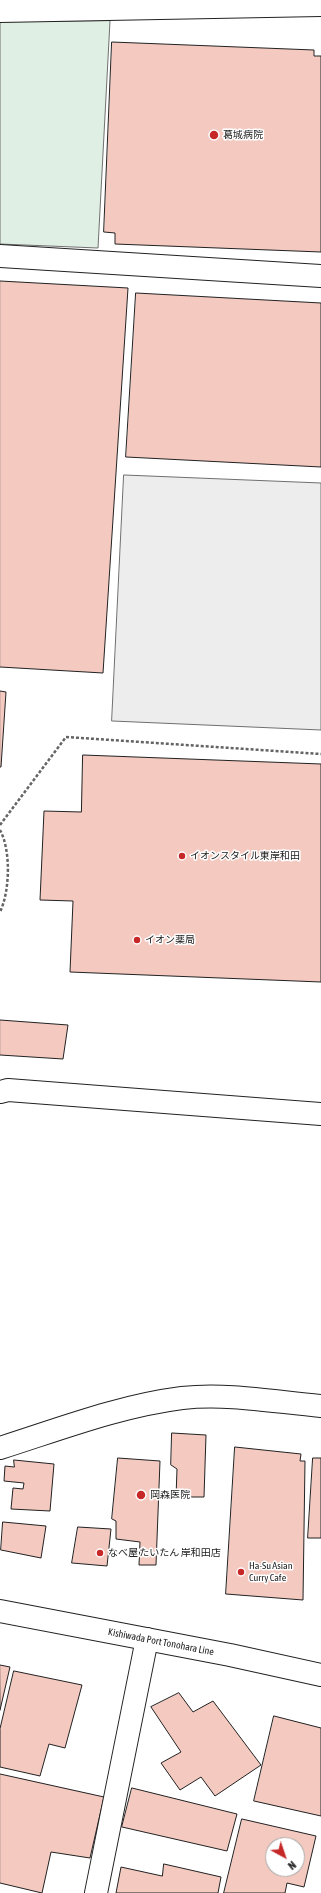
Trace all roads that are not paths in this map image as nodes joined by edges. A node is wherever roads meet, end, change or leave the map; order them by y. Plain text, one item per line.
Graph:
1 (321, 5) edge
2 (0, 11) edge
3 (0, 256) edge
4 (321, 276) edge
5 (0, 1092) edge
6 (321, 1114) edge
7 (321, 1406) edge
8 (0, 1448) edge
9 (0, 1611) edge
10 (147, 1639) junction
11 (321, 1675) edge
12 (96, 1893) edge

1 - 2 street
3 - 4 street
5 - 6 street
7 - 8 street
9 - 10 street, Kishiwada Port Tonohara Line
10 - 11 street, Kishiwada Port Tonohara Line
10 - 12 street

